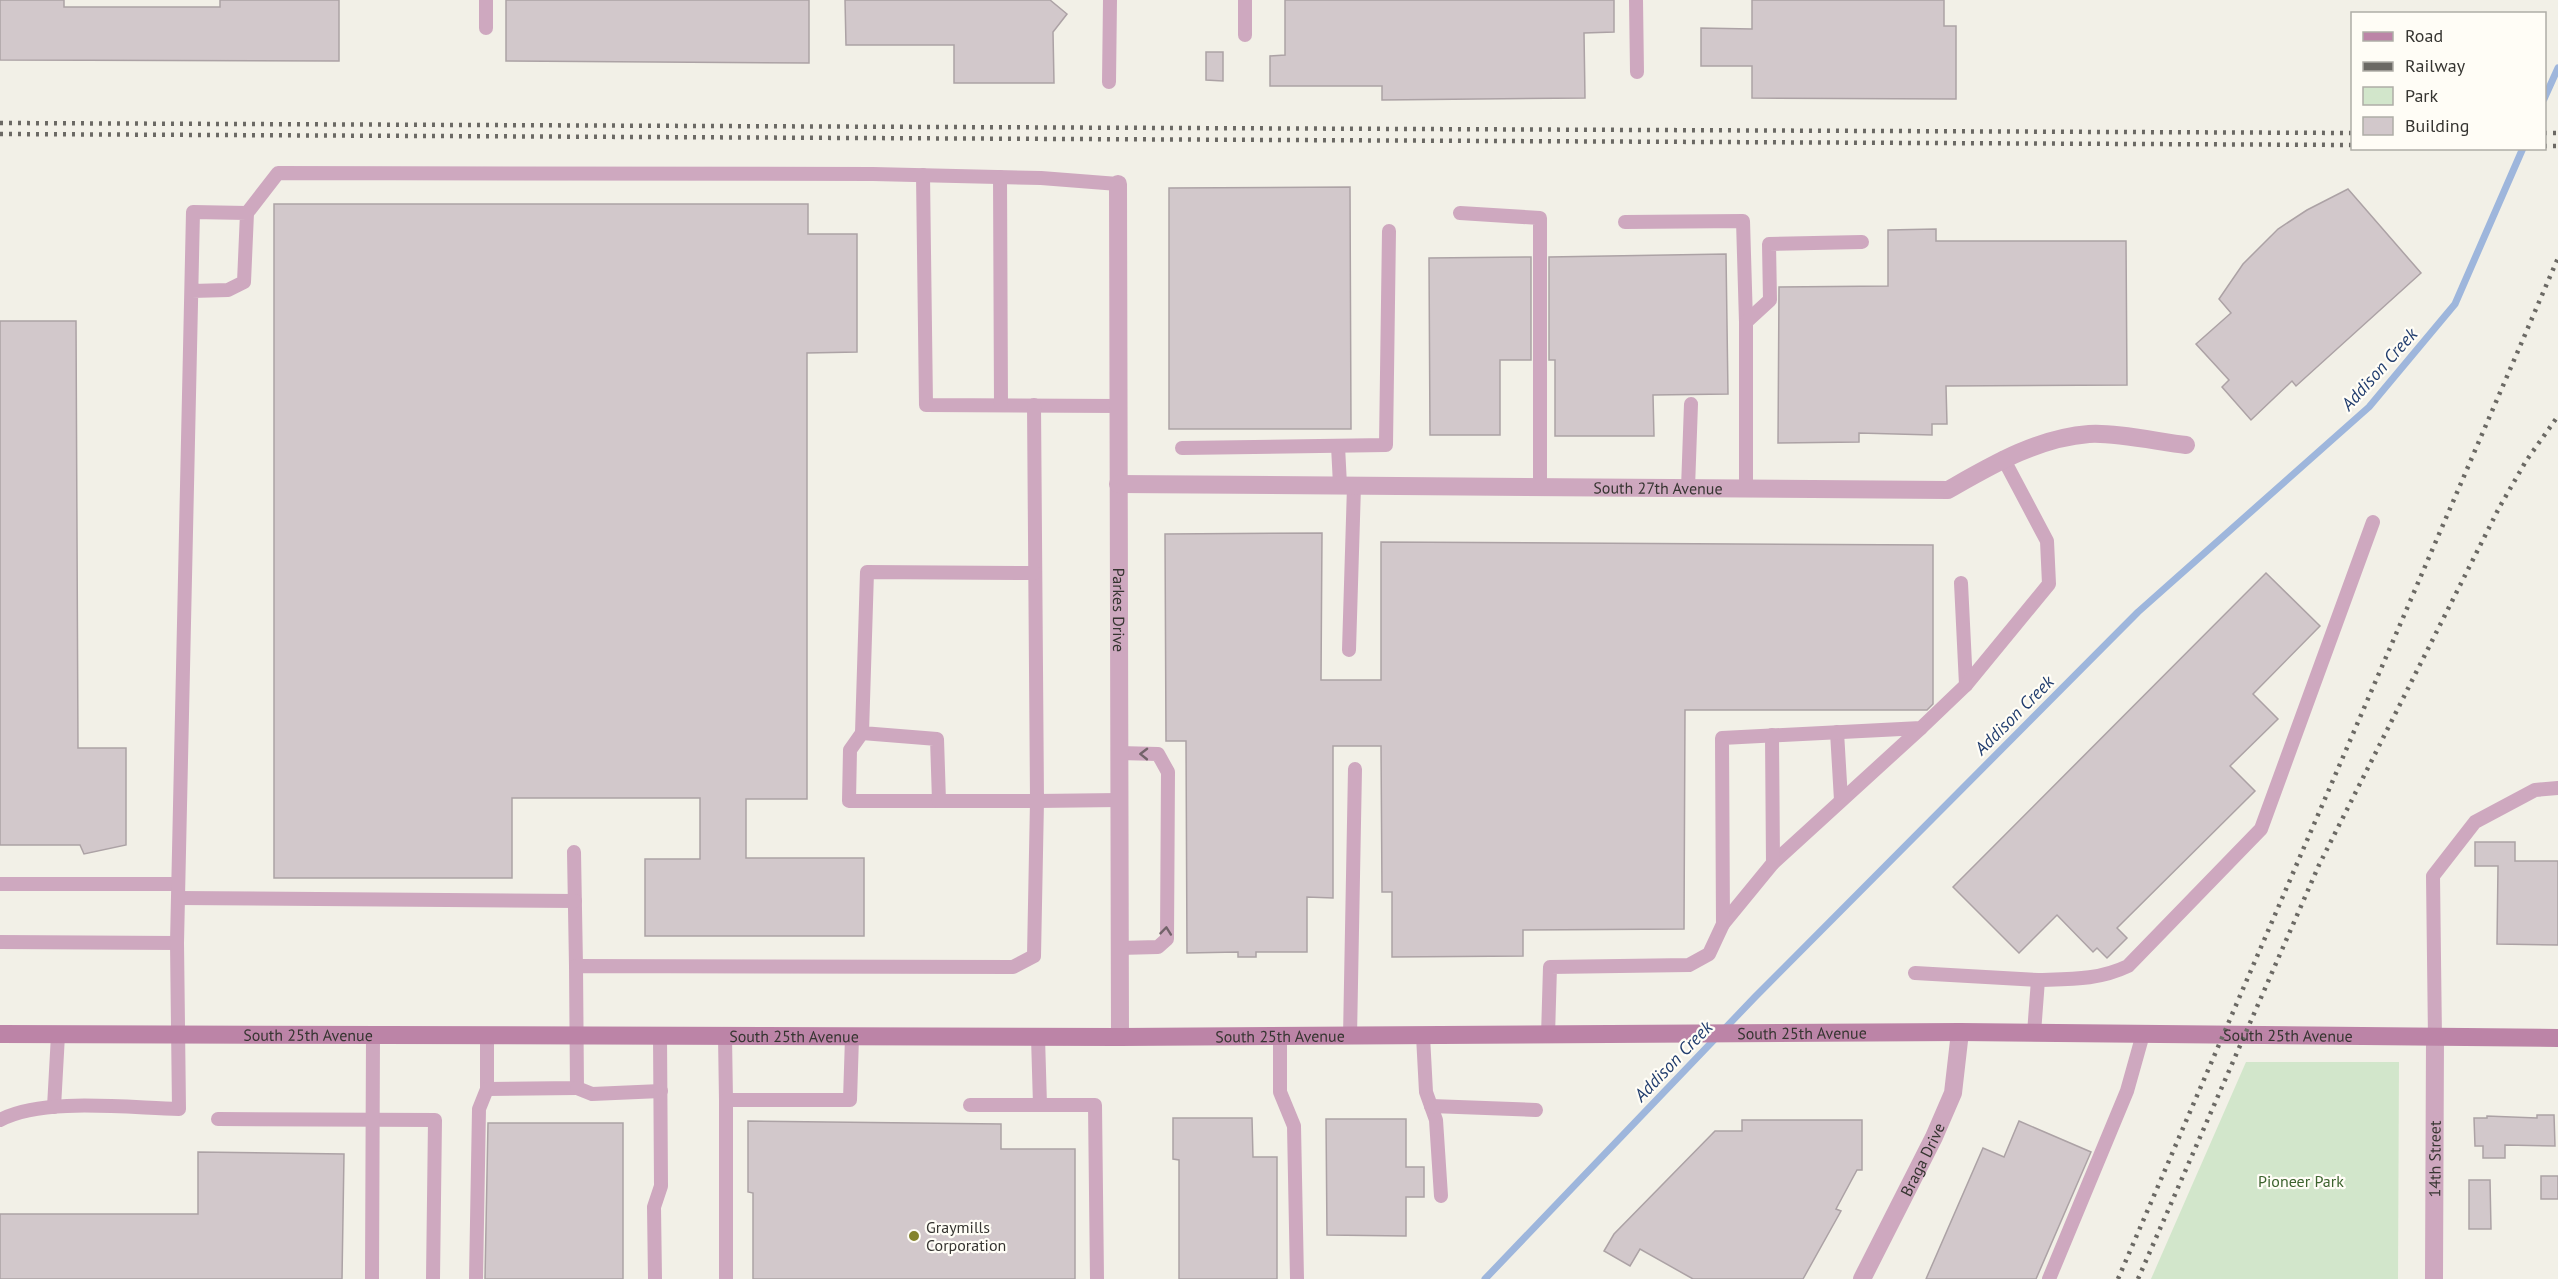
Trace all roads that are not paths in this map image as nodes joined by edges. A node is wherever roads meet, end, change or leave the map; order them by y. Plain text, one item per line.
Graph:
1 (486, 0) edge
2 (1110, 0) edge
3 (1245, 0) edge
4 (1636, 0) edge
5 (486, 28) dead end
6 (1245, 35) dead end
7 (1637, 72) dead end
8 (1109, 82) dead end
9 (923, 175) junction
10 (1000, 177) junction
11 (1118, 184) joint
12 (247, 213) junction
13 (1460, 213) dead end
14 (1625, 222) dead end
15 (1389, 231) dead end
16 (1862, 242) dead end
17 (192, 291) junction
18 (1746, 322) junction
19 (1691, 404) dead end
20 (1001, 405) junction
21 (1034, 405) junction
22 (1118, 406) junction
23 (2186, 445) dead end
24 (1338, 446) junction
25 (1182, 448) dead end
26 (2002, 458) junction
27 (1118, 484) junction
28 (1347, 486) junction
29 (1540, 487) junction
30 (1688, 488) junction
31 (1746, 488) junction
32 (2373, 522) dead end
33 (1035, 573) junction
34 (1961, 583) dead end
35 (1349, 650) dead end
36 (1966, 685) junction
37 (1921, 728) junction
38 (1837, 732) junction
39 (862, 733) junction
40 (1772, 735) junction
41 (1119, 753) junction
42 (1355, 769) dead end
43 (2558, 788) edge
44 (1119, 800) junction
45 (1841, 800) junction
46 (939, 801) junction
47 (1036, 801) junction
48 (574, 852) dead end
49 (1773, 863) junction
50 (0, 884) edge
51 (178, 891) junction
52 (575, 901) junction
53 (1723, 924) junction
54 (0, 942) edge
55 (177, 943) junction
56 (1119, 948) junction
57 (576, 966) junction
58 (1915, 973) dead end
59 (2038, 980) junction
60 (1960, 1032) junction
61 (2034, 1033) junction
62 (0, 1034) edge
63 (58, 1035) junction
64 (177, 1035) junction
65 (374, 1035) junction
66 (2143, 1035) junction
67 (487, 1036) junction
68 (576, 1036) junction
69 (660, 1036) junction
70 (724, 1036) junction
71 (1350, 1036) junction
72 (1423, 1036) junction
73 (1548, 1036) junction
74 (852, 1037) junction
75 (1038, 1037) junction
76 (1120, 1037) junction
77 (1280, 1037) junction
78 (2435, 1038) junction
79 (2558, 1038) edge
80 (578, 1088) junction
81 (487, 1089) junction
82 (661, 1091) junction
83 (726, 1100) junction
84 (970, 1105) dead end
85 (1040, 1105) junction
86 (1431, 1106) junction
87 (54, 1107) junction
88 (1536, 1110) dead end
89 (372, 1118) junction
90 (218, 1119) dead end
91 (0, 1120) edge
92 (1441, 1196) dead end
93 (372, 1279) edge
94 (433, 1279) edge
95 (476, 1279) edge
96 (655, 1279) edge
97 (726, 1279) edge
98 (1097, 1279) edge
99 (1297, 1279) edge
100 (1862, 1279) edge
101 (2049, 1279) edge
102 (2434, 1279) edge

1 - 5 lane
2 - 8 lane
3 - 6 lane
4 - 7 lane
9 - 10 lane
9 - 12 lane
9 - 20 lane
10 - 11 lane
10 - 20 lane
11 - 22 street, Parkes Drive
12 - 17 lane
12 - 17 lane
13 - 29 lane
14 - 18 lane
15 - 24 lane
16 - 18 lane
17 - 51 lane
18 - 31 lane
19 - 30 lane
20 - 21 lane
21 - 22 lane
21 - 33 lane
22 - 27 street, Parkes Drive
23 - 26 street, South 27th Avenue
24 - 25 lane
24 - 28 lane
26 - 31 street, South 27th Avenue
26 - 36 lane
27 - 28 street, South 27th Avenue
27 - 41 street, Parkes Drive
28 - 29 street, South 27th Avenue
28 - 35 lane
29 - 30 street, South 27th Avenue
30 - 31 street, South 27th Avenue
32 - 59 lane
33 - 39 lane
33 - 47 lane
34 - 36 lane
36 - 37 lane
37 - 38 lane
37 - 45 lane
38 - 40 lane
38 - 45 lane
39 - 46 lane
39 - 46 lane
40 - 49 lane
40 - 53 lane
41 - 44 street, Parkes Drive
56 -> 41 lane
42 - 71 lane
43 - 78 lane
44 - 47 lane
44 - 56 street, Parkes Drive
45 - 49 lane
46 - 47 lane
47 - 57 lane
48 - 52 lane
49 - 53 lane
50 - 51 lane
51 - 52 lane
51 - 55 lane
52 - 57 lane
53 - 73 lane
54 - 55 lane
55 - 64 lane
56 - 76 street, Parkes Drive
57 - 68 lane
58 - 59 lane
59 - 61 lane
60 - 61 main road, South 25th Avenue
60 - 73 main road, South 25th Avenue
60 - 100 street, Braga Drive
61 - 66 main road, South 25th Avenue
62 - 63 main road, South 25th Avenue
63 - 64 main road, South 25th Avenue
63 - 87 lane
64 - 65 main road, South 25th Avenue
64 - 87 lane
65 - 67 main road, South 25th Avenue
65 - 89 lane
66 - 78 main road, South 25th Avenue
66 - 101 lane
67 - 68 main road, South 25th Avenue
67 - 81 lane
68 - 69 main road, South 25th Avenue
68 - 80 lane
69 - 70 main road, South 25th Avenue
69 - 82 lane
70 - 74 main road, South 25th Avenue
70 - 83 lane
71 - 72 main road, South 25th Avenue
71 - 77 main road, South 25th Avenue
72 - 73 main road, South 25th Avenue
72 - 86 lane
74 - 75 main road, South 25th Avenue
74 - 83 lane
75 - 76 main road, South 25th Avenue
75 - 85 lane
76 - 77 main road, South 25th Avenue
77 - 99 lane
78 - 79 main road, South 25th Avenue
78 - 102 street, 14th Street
80 - 81 lane
80 - 82 lane
81 - 95 lane
82 - 96 lane
83 - 97 lane
84 - 85 lane
85 - 98 lane
86 - 88 lane
86 - 92 lane
87 - 91 lane
89 - 90 lane
89 - 93 lane
89 - 94 lane

